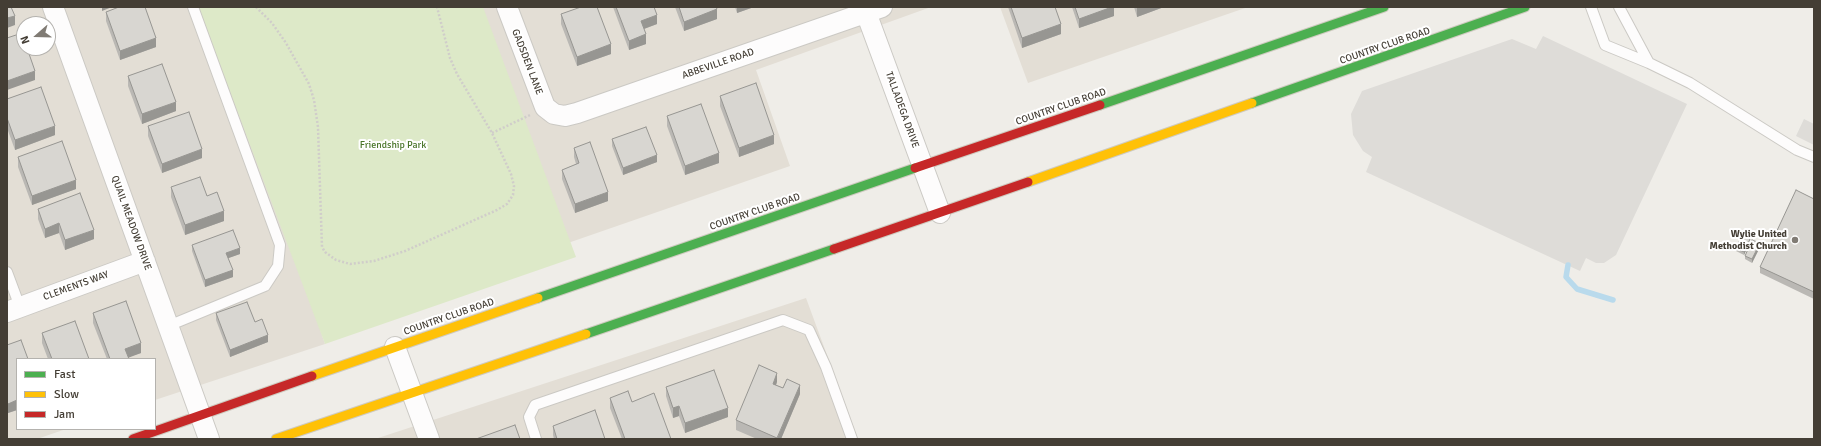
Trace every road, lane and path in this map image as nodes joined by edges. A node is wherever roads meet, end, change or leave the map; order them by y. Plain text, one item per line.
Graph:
1 (53, 7) edge
2 (193, 7) edge
3 (256, 7) edge
4 (437, 7) edge
5 (507, 7) edge
6 (1384, 7) edge
7 (1525, 7) edge
8 (1591, 7) edge
9 (1619, 7) edge
10 (871, 9) edge
11 (1648, 63) junction
12 (554, 114) joint
13 (531, 115) dead end
14 (492, 133) junction
15 (1814, 157) edge
16 (922, 167) junction
17 (940, 213) junction
18 (145, 261) junction
19 (7, 272) edge
20 (14, 309) edge
21 (168, 326) junction
22 (396, 347) junction
23 (412, 392) junction
24 (200, 416) junction
25 (133, 439) edge
26 (208, 439) edge
27 (276, 439) edge
28 (429, 439) edge
29 (536, 439) edge
30 (852, 439) edge

1 - 18 street, QUAIL MEADOW DRIVE
2 - 21 lane
3 - 14 path
4 - 14 path
5 - 12 street, GADSDEN LANE
6 - 16 main road, COUNTRY CLUB ROAD
7 - 17 main road, COUNTRY CLUB ROAD
8 - 11 lane
9 - 11 lane
10 - 12 street, ABBEVILLE ROAD
10 - 16 street, TALLADEGA DRIVE
11 - 15 lane
13 - 14 path
16 - 17 street, TALLADEGA DRIVE
16 - 22 main road, COUNTRY CLUB ROAD
17 - 23 main road, COUNTRY CLUB ROAD
18 - 20 street, CLEMENTS WAY
18 - 21 street, QUAIL MEADOW DRIVE
19 - 20 lane
21 - 24 street, QUAIL MEADOW DRIVE
22 - 23 street
22 - 24 main road, COUNTRY CLUB ROAD
23 - 27 main road, COUNTRY CLUB ROAD
23 - 28 street
24 - 25 main road, COUNTRY CLUB ROAD
24 - 26 street, QUAIL MEADOW DRIVE
29 - 30 lane

